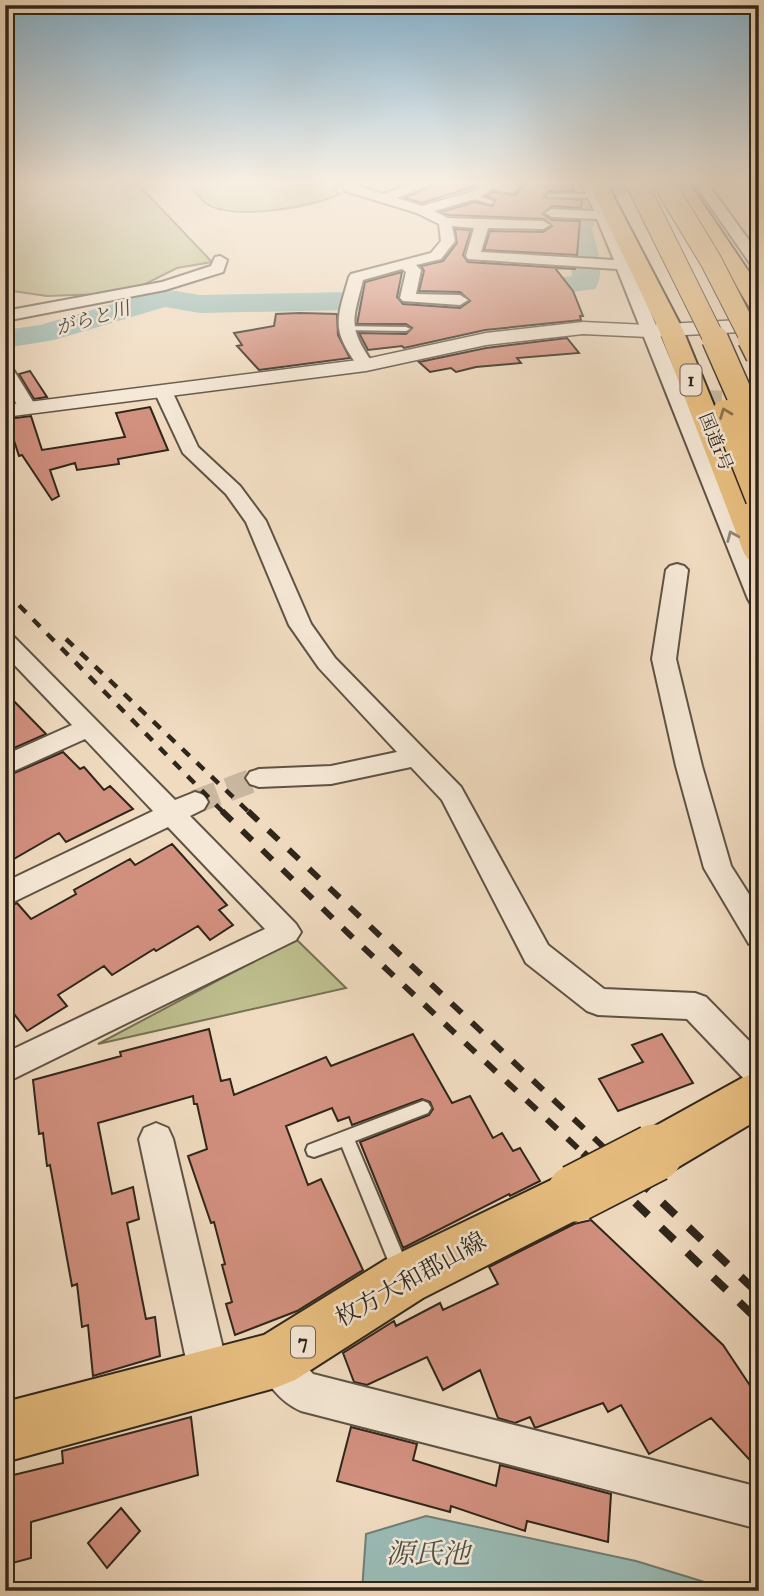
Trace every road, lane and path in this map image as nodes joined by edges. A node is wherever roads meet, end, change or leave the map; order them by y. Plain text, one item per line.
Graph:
1 (437, 254) edge
2 (473, 254) edge
3 (619, 254) edge
4 (625, 254) edge
5 (674, 254) edge
6 (708, 254) edge
7 (723, 254) edge
8 (220, 260) dead end
9 (677, 261) junction
10 (405, 265) junction
11 (622, 265) junction
12 (460, 300) dead end
13 (5, 316) edge
14 (753, 317) edge
15 (343, 328) junction
16 (406, 329) dead end
17 (660, 331) junction
18 (759, 343) edge
19 (759, 355) edge
20 (366, 365) junction
21 (5, 370) edge
22 (163, 391) junction
23 (28, 408) junction
24 (5, 411) edge
25 (759, 439) edge
26 (759, 499) edge
27 (759, 553) edge
28 (677, 570) dead end
29 (759, 599) edge
30 (5, 641) edge
31 (16, 667) edge
32 (89, 727) junction
33 (415, 757) junction
34 (5, 766) edge
35 (259, 778) tunnel mouth
36 (184, 808) junction
37 (5, 895) edge
38 (759, 936) edge
39 (5, 1069) edge
40 (759, 1073) edge
41 (759, 1093) edge
42 (423, 1108) dead end
43 (346, 1138) junction
44 (156, 1139) dead end
45 (314, 1150) dead end
46 (404, 1279) junction
47 (275, 1360) junction
48 (210, 1378) junction
49 (5, 1432) edge
50 (759, 1508) edge

1 - 10 street
2 - 11 street
3 - 11 street
4 - 17 main road, 国道1号 / 1
5 - 9 main road, bridge
6 - 14 main road, bridge
7 - 14 main road
8 - 13 street
9 - 25 main road, bridge
26 -> 9 main road, bridge
10 - 12 street
10 - 15 street
11 - 17 street
14 - 17 street
14 - 18 main road, bridge
14 - 19 main road, bridge
15 - 16 lane
15 - 20 street
17 - 20 street
17 - 27 main road, 国道1号 / 1
29 -> 17 street
20 - 22 street
21 - 23 street
22 - 23 street
22 - 33 street
23 - 24 street
28 - 38 street
30 - 31 street
31 - 32 street
32 - 34 street
32 - 36 street
33 - 35 street
33 - 40 street
36 - 37 street
36 - 39 street
41 - 46 main road, 枚方大和郡山線 / 7, bridge
42 - 43 lane
43 - 45 lane
43 - 46 lane
44 - 48 street
46 - 47 main road, 枚方大和郡山線 / 7
47 - 48 main road, 枚方大和郡山線 / 7
47 - 50 street
48 - 49 main road, 枚方大和郡山線 / 7

